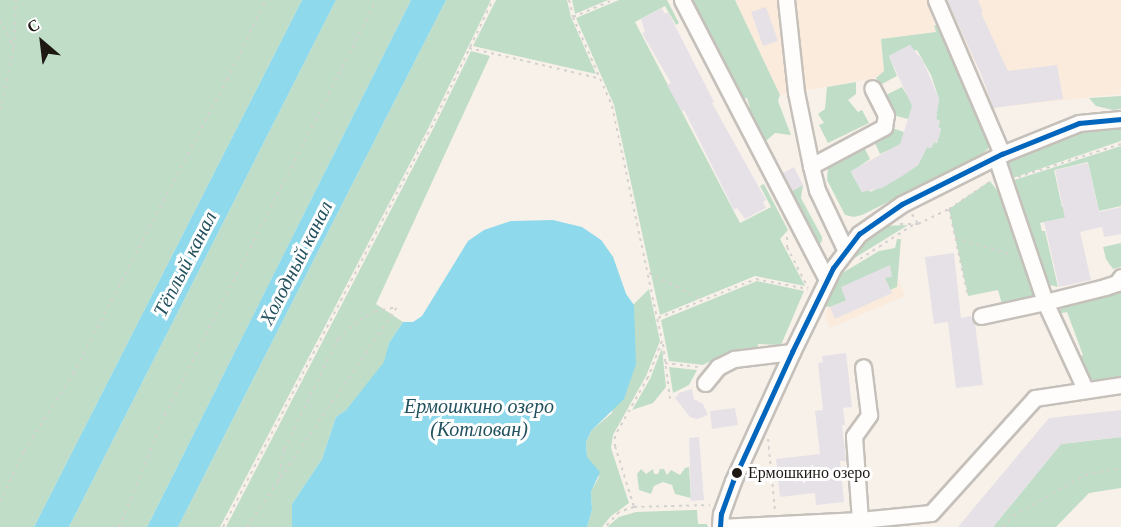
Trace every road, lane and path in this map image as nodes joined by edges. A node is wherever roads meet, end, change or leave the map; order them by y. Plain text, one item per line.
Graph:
1 (16, 0) edge
2 (266, 0) edge
3 (376, 0) edge
4 (493, 0) edge
5 (569, 0) edge
6 (613, 0) edge
7 (682, 0) edge
8 (786, 0) edge
9 (936, 0) edge
10 (573, 17) junction
11 (0, 20) edge
12 (14, 47) junction
13 (469, 48) junction
14 (599, 78) junction
15 (872, 88) dead end
16 (0, 110) edge
17 (1121, 119) edge
18 (1121, 144) edge
19 (999, 155) junction
20 (811, 165) junction
21 (1001, 184) junction
22 (949, 209) junction
23 (897, 224) dead end
24 (916, 224) junction
25 (790, 233) dead end
26 (955, 238) junction
27 (849, 254) junction
28 (1021, 257) dead end
29 (649, 273) junction
30 (1121, 277) edge
31 (827, 280) junction
32 (968, 296) dead end
33 (704, 300) junction
34 (1045, 302) junction
35 (981, 316) dead end
36 (658, 318) junction
37 (662, 341) junction
38 (792, 352) junction
39 (665, 363) junction
40 (863, 367) dead end
41 (716, 370) junction
42 (705, 383) dead end
43 (1121, 386) edge
44 (1085, 389) junction
45 (670, 399) dead end
46 (767, 429) dead end
47 (1121, 468) edge
48 (278, 485) junction
49 (0, 502) edge
50 (724, 505) junction
51 (634, 507) junction
52 (860, 520) junction
53 (776, 523) junction
54 (809, 524) edge
55 (119, 527) edge
56 (223, 527) edge
57 (247, 527) edge
58 (605, 527) edge
59 (720, 527) edge
60 (1004, 527) edge

1 - 12 path
2 - 49 path
3 - 55 path
4 - 13 path
5 - 10 path
6 - 10 path
7 - 31 street
8 - 20 street
9 - 19 street
10 - 14 path
11 - 12 path
12 - 16 path
13 - 14 path
13 - 56 path
14 - 29 path
15 - 20 street
17 - 19 street
18 - 21 path
19 - 21 street
19 - 27 street
20 - 27 street
21 - 22 path
21 - 34 street
22 - 24 path
22 - 26 path
23 - 24 path
24 - 27 path
25 - 33 path
26 - 28 path
26 - 32 path
27 - 31 street
29 - 33 path
29 - 36 path
30 - 34 street
31 - 38 street
33 - 36 path
34 - 35 street
34 - 44 street
36 - 37 path
37 - 39 path
37 - 51 path
38 - 41 street
38 - 50 street
39 - 41 path
39 - 45 path
40 - 52 street
41 - 42 street
43 - 44 street
44 - 52 street
46 - 53 path
47 - 60 path
48 - 48 path
48 - 57 path
50 - 51 path
50 - 59 street
51 - 58 path
52 - 54 street
53 - 54 street
53 - 59 street

